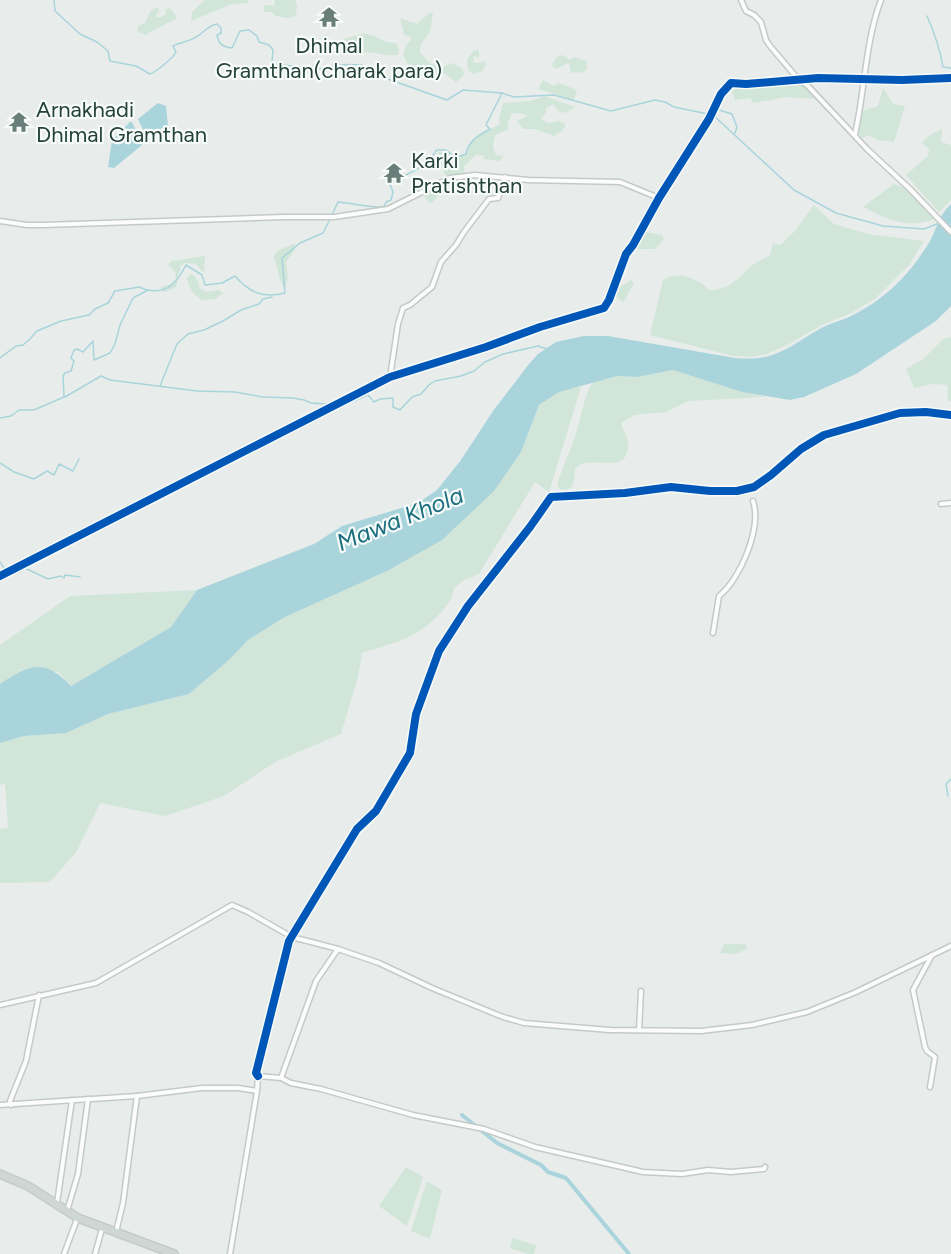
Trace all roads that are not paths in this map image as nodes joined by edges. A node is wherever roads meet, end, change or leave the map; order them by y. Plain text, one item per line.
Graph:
1 (741, 0) edge
2 (881, 0) edge
3 (951, 78) edge
4 (798, 79) junction
5 (865, 79) junction
6 (855, 135) junction
7 (505, 177) junction
8 (659, 198) junction
9 (0, 221) edge
10 (951, 232) edge
11 (390, 377) junction
12 (951, 415) edge
13 (753, 501) dead end
14 (951, 503) edge
15 (942, 504) dead end
16 (0, 576) edge
17 (714, 633) dead end
18 (292, 937) junction
19 (951, 946) edge
20 (338, 949) junction
21 (932, 955) junction
22 (641, 991) dead end
23 (39, 995) junction
24 (0, 1005) edge
25 (639, 1030) junction
26 (258, 1076) junction
27 (280, 1078) junction
28 (930, 1087) dead end
29 (257, 1091) junction
30 (137, 1096) junction
31 (88, 1099) junction
32 (72, 1100) junction
33 (0, 1105) edge
34 (11, 1105) junction
35 (765, 1167) dead end
36 (0, 1174) edge
37 (57, 1204) junction
38 (67, 1211) junction
39 (78, 1218) junction
40 (102, 1228) junction
41 (116, 1233) junction
42 (64, 1254) edge
43 (95, 1254) edge
44 (174, 1254) edge
45 (230, 1254) edge

1 - 4 street
2 - 5 street
3 - 5 street
4 - 5 street
4 - 6 street
4 - 8 street
5 - 6 street
6 - 10 street
7 - 8 street
7 - 9 street
7 - 11 street
8 - 11 street
11 - 16 street
12 - 18 street
13 - 17 street
14 - 15 street
18 - 20 street
18 - 23 street
18 - 26 street
19 - 21 street
20 - 25 street
20 - 27 street
21 - 25 street
21 - 28 street
22 - 25 street
23 - 24 street
23 - 34 street
26 - 27 street
26 - 29 street
27 - 35 street
29 - 30 street
29 - 45 street
30 - 31 street
30 - 41 street
31 - 32 street
31 - 38 street
32 - 34 street
32 - 37 street
33 - 34 street
36 - 37 main road
37 - 38 main road
38 - 39 main road
39 - 40 main road
39 - 42 street
40 - 41 main road
40 - 43 street
41 - 44 main road

